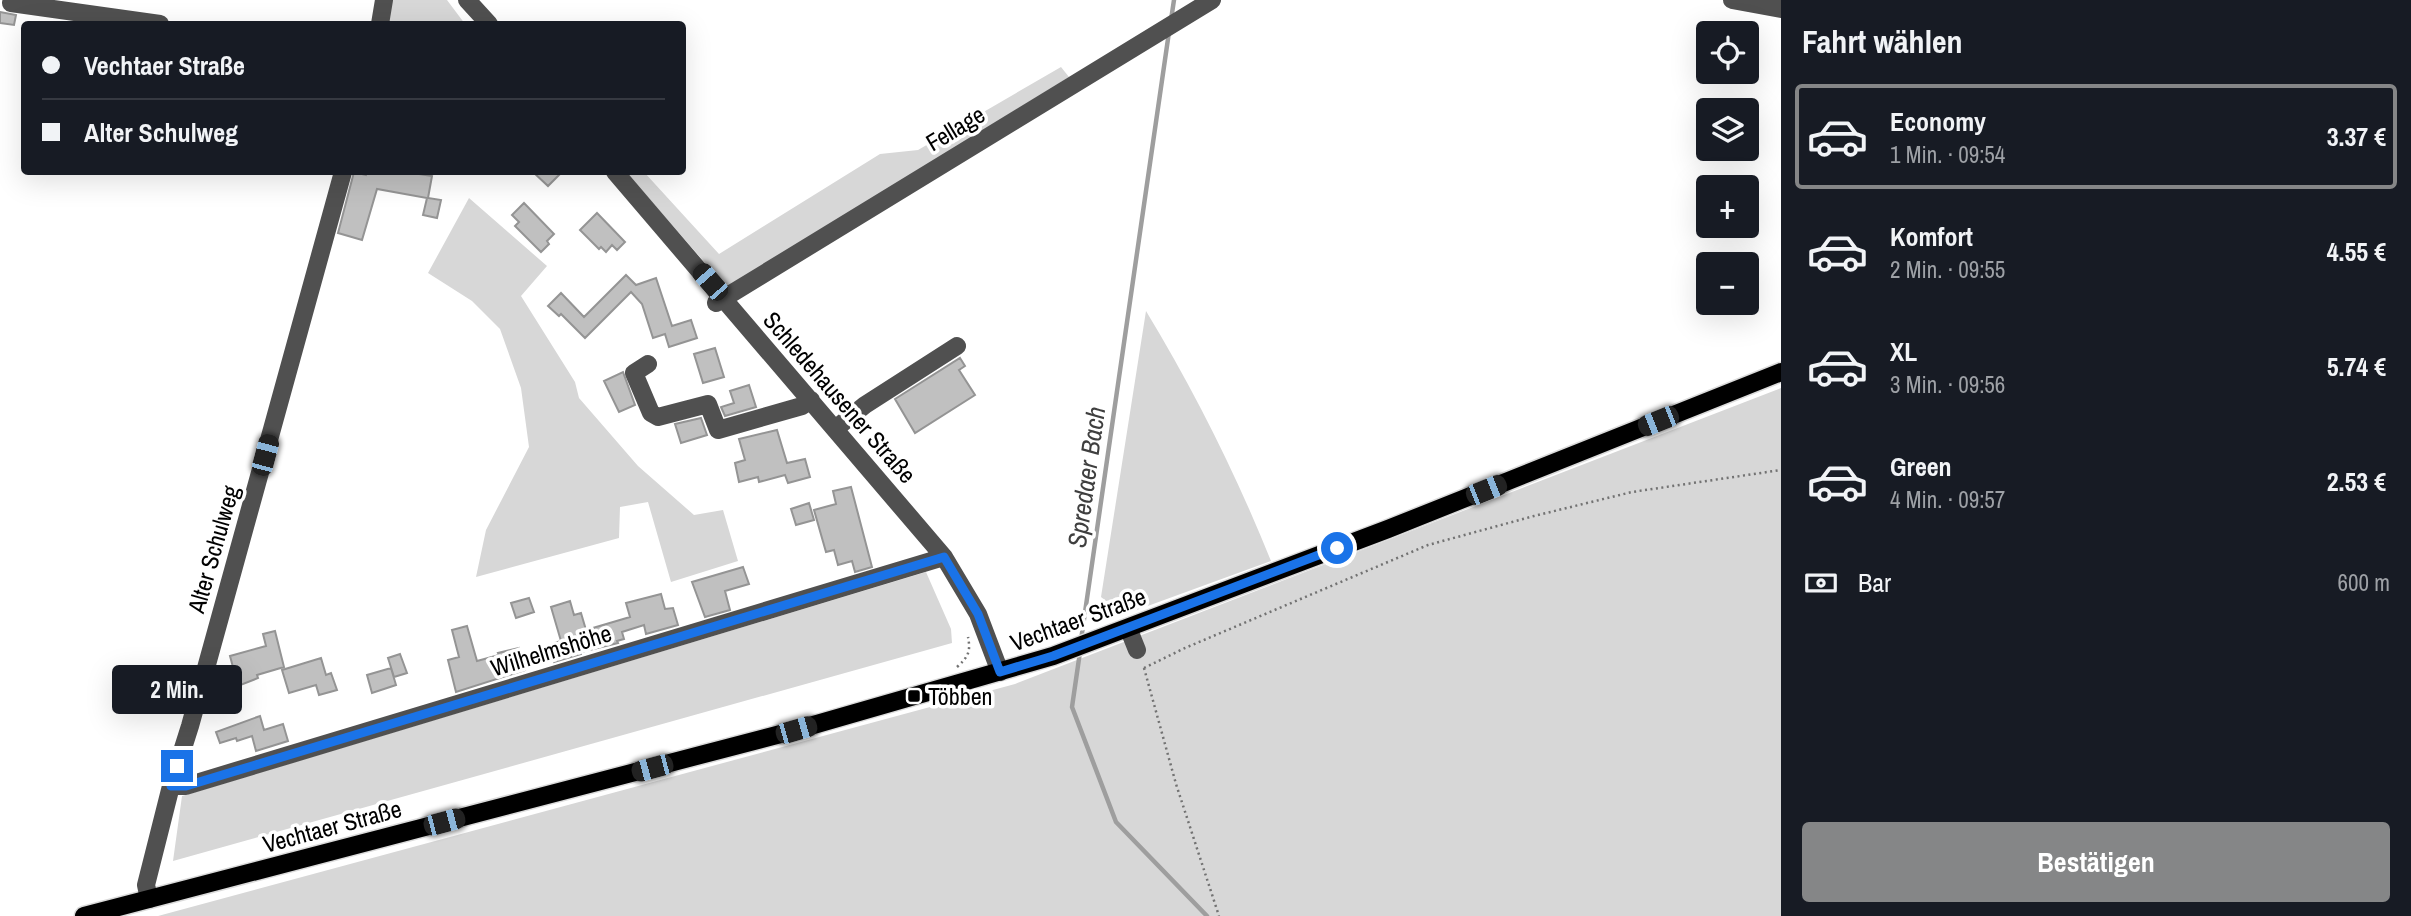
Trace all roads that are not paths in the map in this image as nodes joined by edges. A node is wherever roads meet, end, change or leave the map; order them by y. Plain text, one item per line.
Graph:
1 (384, 0) edge
2 (467, 0) edge
3 (1212, 0) edge
4 (1732, 0) edge
5 (11, 3) dead end
6 (1781, 9) edge
7 (139, 21) edge
8 (380, 21) edge
9 (486, 21) edge
10 (341, 175) edge
11 (617, 175) edge
12 (719, 301) junction
13 (957, 346) dead end
14 (648, 364) dead end
15 (1781, 372) edge
16 (811, 400) junction
17 (835, 429) junction
18 (944, 557) junction
19 (1000, 672) junction
20 (171, 786) junction
21 (149, 899) junction
22 (84, 916) edge

1 - 8 street
2 - 9 street
3 - 12 street, Fellage
4 - 6 street
5 - 7 street
10 - 20 street, Alter Schulweg
11 - 12 street, Schledehausener Straße
12 - 16 street, Schledehausener Straße
13 - 17 street
14 - 16 street
15 - 19 main road, Vechtaer Straße
16 - 17 street, Schledehausener Straße
17 - 18 street, Schledehausener Straße
18 - 19 street, Schledehausener Straße
18 - 20 street, Wilhelmshöhe
19 - 21 main road, Vechtaer Straße
20 - 21 street, Alter Schulweg
21 - 22 main road, Vechtaer Straße

